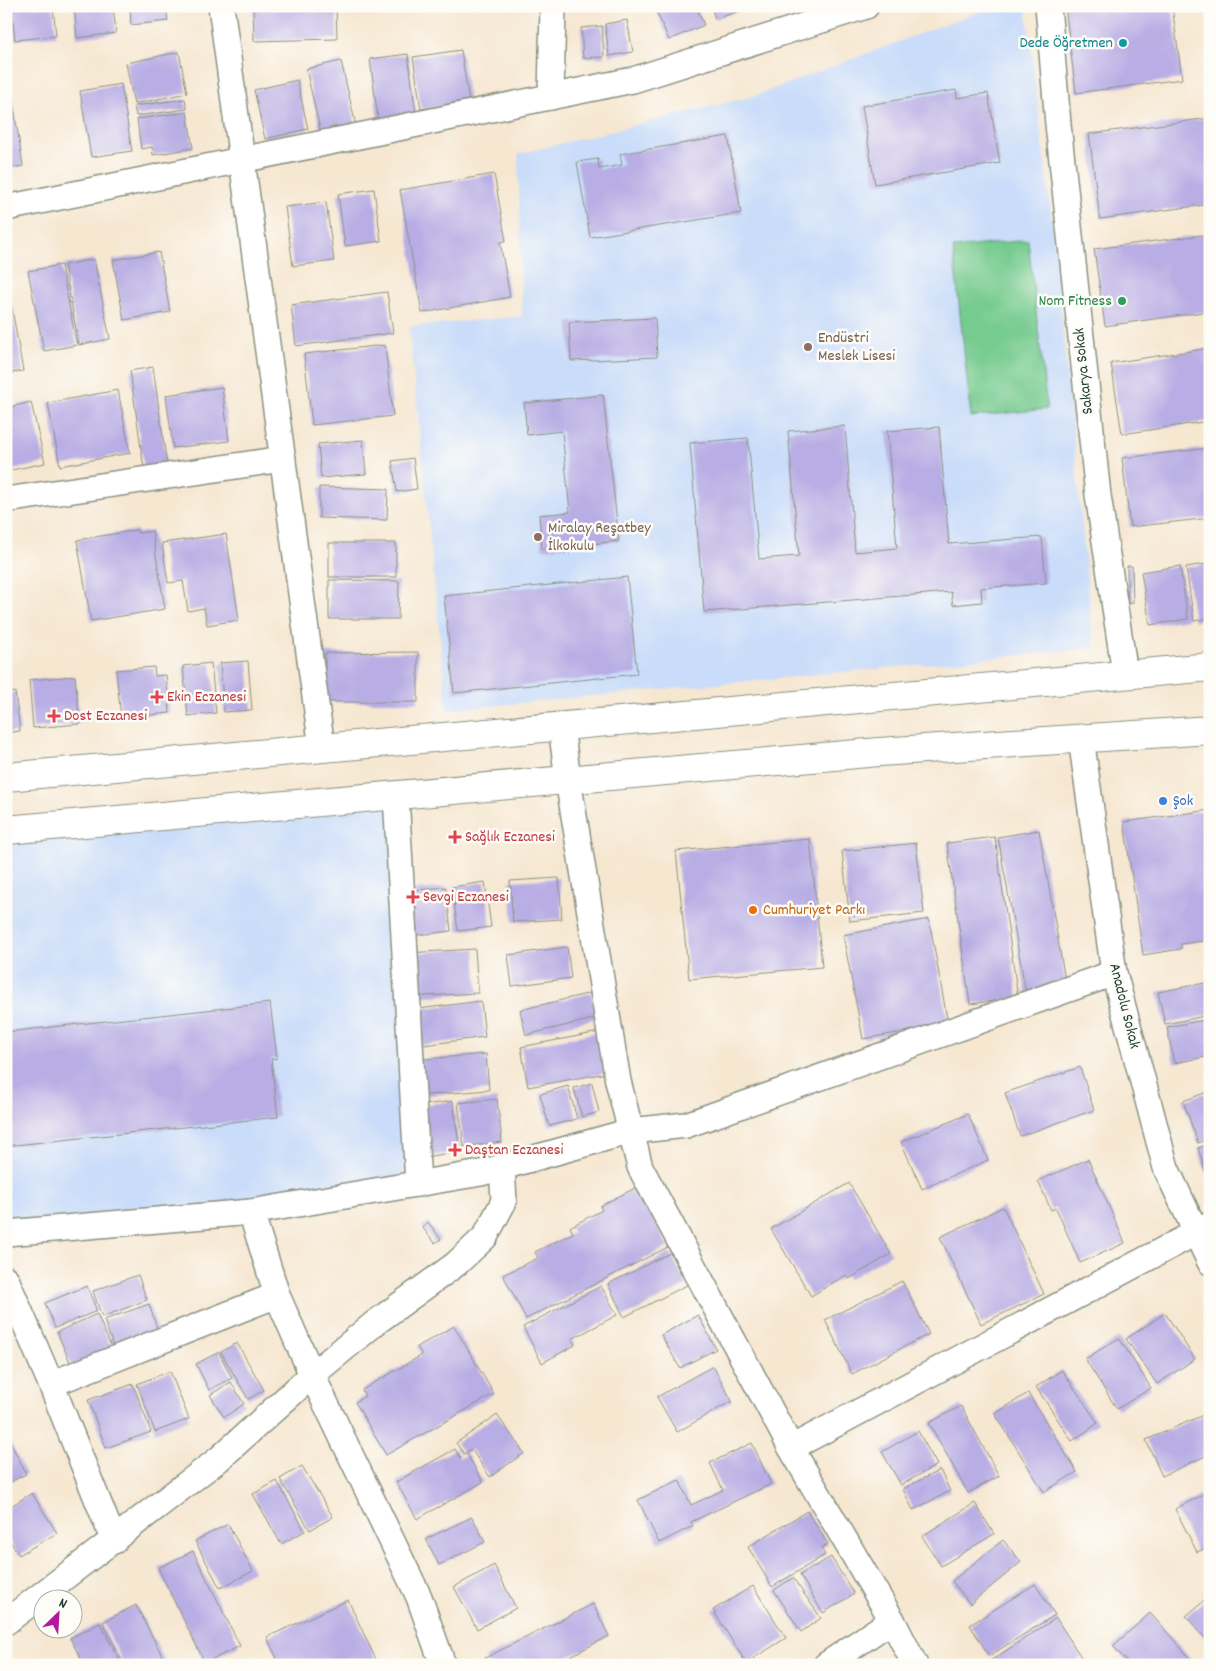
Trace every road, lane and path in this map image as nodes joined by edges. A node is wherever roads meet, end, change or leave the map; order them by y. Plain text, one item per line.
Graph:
1 (221, 6) edge
2 (553, 6) edge
3 (866, 6) edge
4 (1048, 6) edge
5 (550, 97) junction
6 (242, 160) junction
7 (6, 208) edge
8 (283, 459) junction
9 (6, 500) edge
10 (1210, 667) edge
11 (1124, 674) junction
12 (562, 726) junction
13 (1210, 730) edge
14 (1081, 738) junction
15 (322, 748) junction
16 (6, 777) edge
17 (568, 780) junction
18 (396, 795) junction
19 (6, 830) edge
20 (1114, 973) junction
21 (631, 1131) junction
22 (502, 1167) junction
23 (418, 1184) junction
24 (251, 1212) junction
25 (1203, 1228) edge
26 (6, 1233) edge
27 (1210, 1262) edge
28 (6, 1279) edge
29 (277, 1294) junction
30 (312, 1375) junction
31 (51, 1384) junction
32 (791, 1448) junction
33 (114, 1541) junction
34 (892, 1620) junction
35 (6, 1622) edge
36 (443, 1665) edge
37 (826, 1665) edge
38 (915, 1665) edge

1 - 6 street
2 - 5 street
3 - 5 street
4 - 11 street, Sakarya Sokak
5 - 6 street
6 - 7 street
6 - 8 street
8 - 9 street
8 - 15 street
10 - 11 street
11 - 12 street
12 - 15 street
12 - 17 street
13 - 14 street
14 - 17 street
14 - 20 street, Anadolu Sokak
15 - 16 street
17 - 18 street
17 - 21 street
18 - 19 street
18 - 23 street
20 - 21 street
20 - 25 street, Anadolu Sokak
21 - 22 street
21 - 32 street
22 - 23 street
22 - 30 street
23 - 24 street
24 - 26 street
24 - 29 street
25 - 27 street, Anadolu Sokak
25 - 32 street
28 - 31 street
29 - 30 street
29 - 31 street
30 - 33 street
30 - 36 street
31 - 33 street
32 - 34 street
33 - 35 street
34 - 37 street
34 - 38 street

